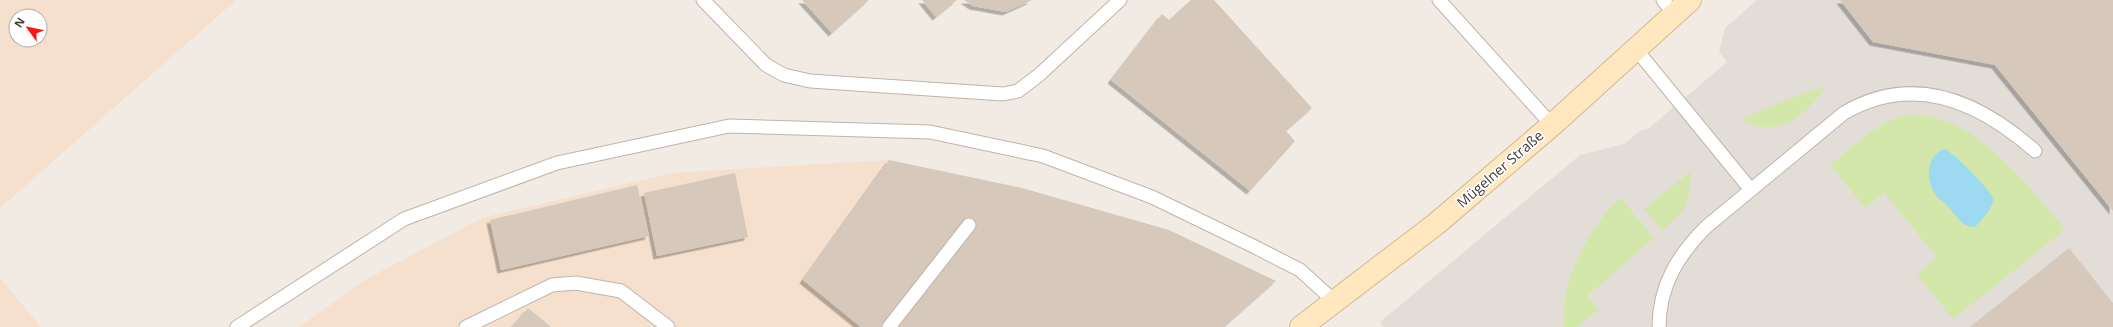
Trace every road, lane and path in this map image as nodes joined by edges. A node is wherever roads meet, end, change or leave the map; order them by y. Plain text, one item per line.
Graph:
1 (703, 0) edge
2 (1120, 0) edge
3 (1439, 0) edge
4 (1675, 5) edge
5 (1635, 48) junction
6 (1552, 124) junction
7 (2035, 151) dead end
8 (1751, 190) junction
9 (969, 224) dead end
10 (1334, 301) junction
11 (236, 327) edge
12 (466, 327) edge
13 (668, 327) edge
14 (889, 327) edge
15 (1301, 327) edge
16 (1659, 327) edge

1 - 2 lane
3 - 6 lane
4 - 5 street, Mügelner Straße
5 - 6 street, Mügelner Straße
5 - 8 lane
6 - 10 street, Mügelner Straße
7 - 8 lane
8 - 16 lane
9 - 14 lane
10 - 11 lane
10 - 15 street, Mügelner Straße
12 - 13 lane

